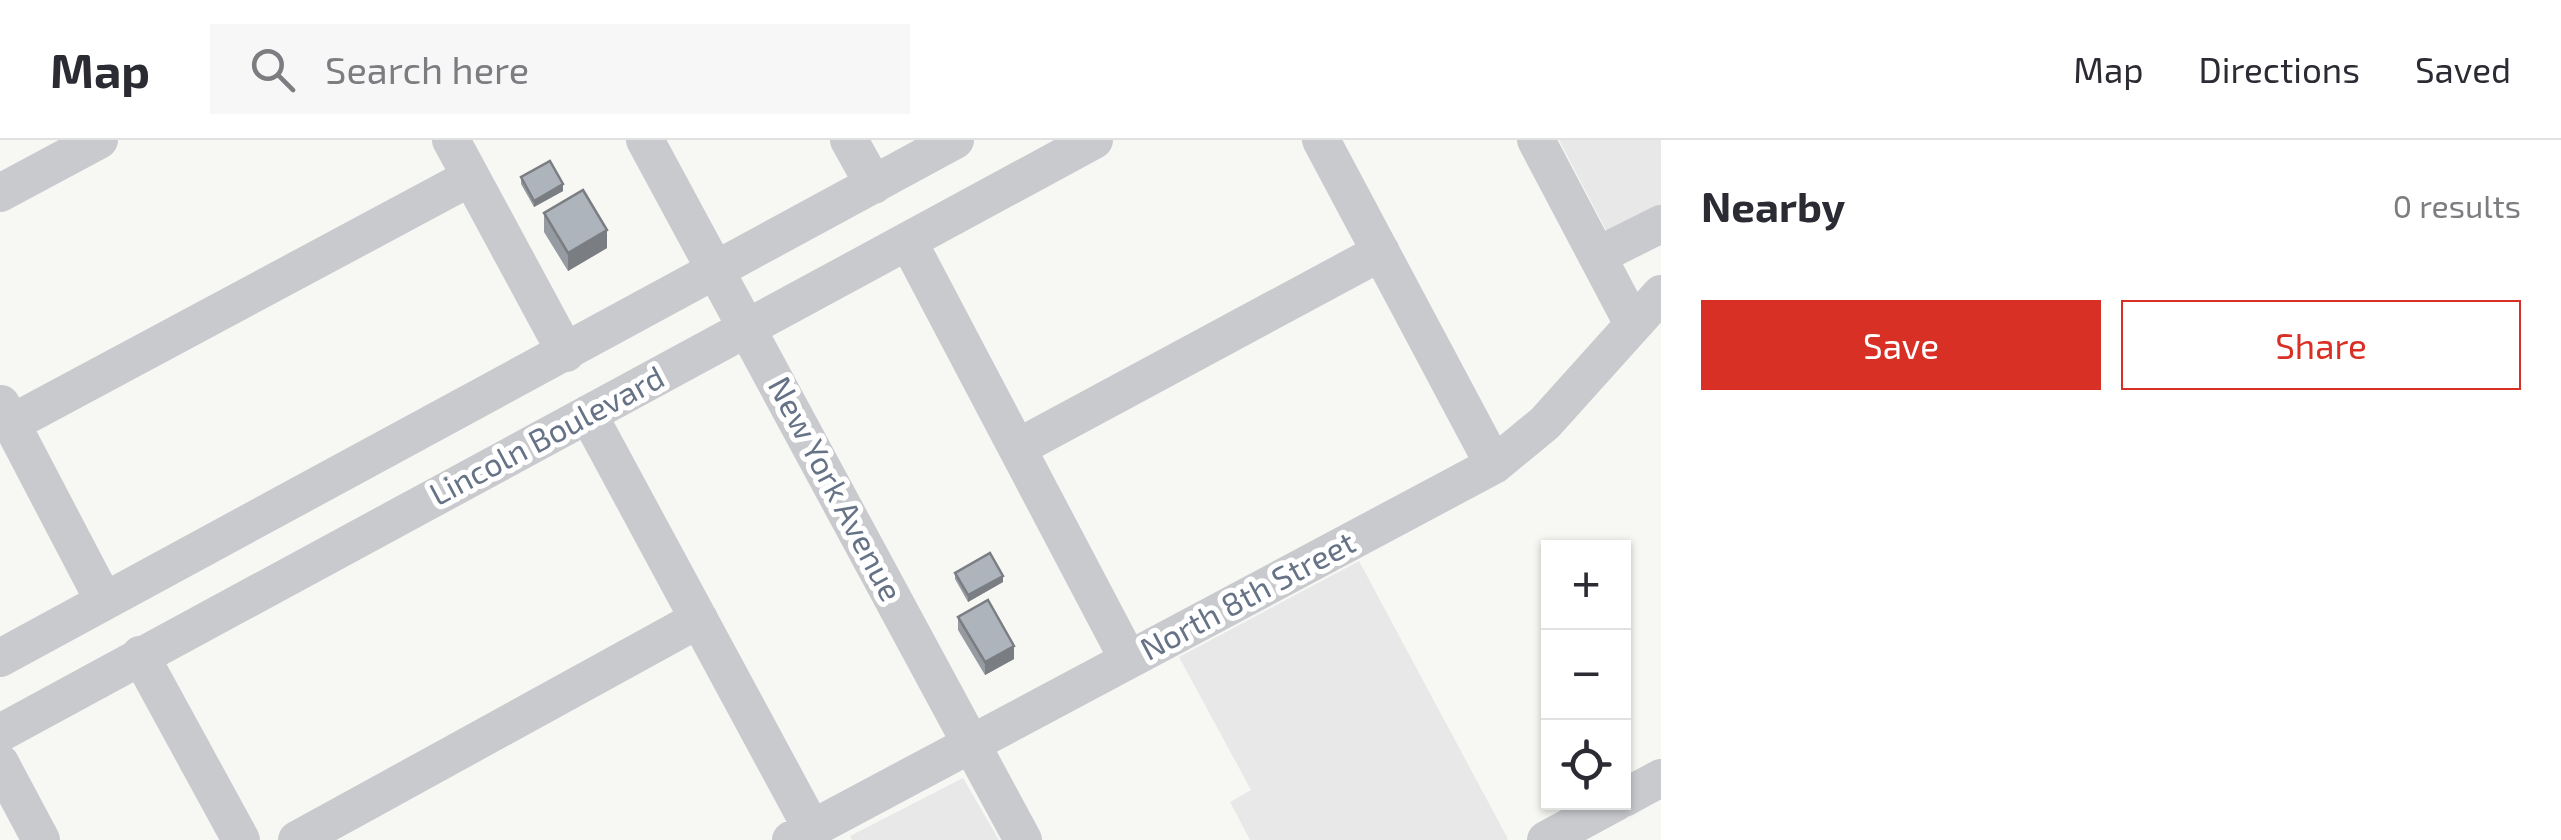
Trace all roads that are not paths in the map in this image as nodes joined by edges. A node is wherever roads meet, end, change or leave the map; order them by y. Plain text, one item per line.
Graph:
1 (100, 140) edge
2 (451, 140) edge
3 (645, 140) edge
4 (849, 140) edge
5 (955, 140) edge
6 (1094, 140) edge
7 (1321, 140) edge
8 (1536, 140) edge
9 (471, 177) junction
10 (874, 185) junction
11 (0, 193) edge
12 (1661, 224) edge
13 (909, 243) junction
14 (1381, 252) junction
15 (1597, 256) junction
16 (718, 271) junction
17 (1661, 294) edge
18 (1632, 324) junction
19 (749, 328) junction
20 (566, 353) junction
21 (6, 412) edge
22 (588, 414) junction
23 (1017, 448) junction
24 (1494, 465) junction
25 (323, 483) junction
26 (353, 540) junction
27 (104, 601) junction
28 (698, 619) junction
29 (140, 655) junction
30 (0, 658) edge
31 (1128, 659) junction
32 (0, 733) edge
33 (971, 744) junction
34 (0, 763) edge
35 (1661, 778) edge
36 (1631, 794) edge
37 (1601, 810) edge
38 (802, 834) edge
39 (41, 840) edge
40 (241, 840) edge
41 (297, 840) edge
42 (1023, 840) edge
43 (1546, 840) edge

1 - 11 street
2 - 9 street
3 - 16 street, New York Avenue
4 - 10 street
5 - 10 street, Lincoln Boulevard
6 - 13 street, Lincoln Boulevard
7 - 14 street
8 - 15 street
9 - 20 street
9 - 21 street
10 - 16 street, Lincoln Boulevard
12 - 15 street
13 - 19 street, Lincoln Boulevard
13 - 23 street
14 - 23 street
14 - 24 street
15 - 18 street
16 - 19 street, New York Avenue
16 - 20 street, Lincoln Boulevard
17 - 18 street, North 8th Street
18 - 24 street, North 8th Street
19 - 22 street, Lincoln Boulevard
19 - 33 street, New York Avenue
20 - 25 street, Lincoln Boulevard
21 - 27 street
22 - 26 street, Lincoln Boulevard
22 - 28 street
23 - 31 street
24 - 31 street, North 8th Street
25 - 26 street
25 - 27 street, Lincoln Boulevard
26 - 29 street, Lincoln Boulevard
27 - 30 street, Lincoln Boulevard
28 - 38 street
28 - 41 street
29 - 32 street, Lincoln Boulevard
29 - 40 street
31 - 33 street, North 8th Street
33 - 38 street, North 8th Street
33 - 42 street, New York Avenue
34 - 39 street
35 - 36 street
37 - 43 street

